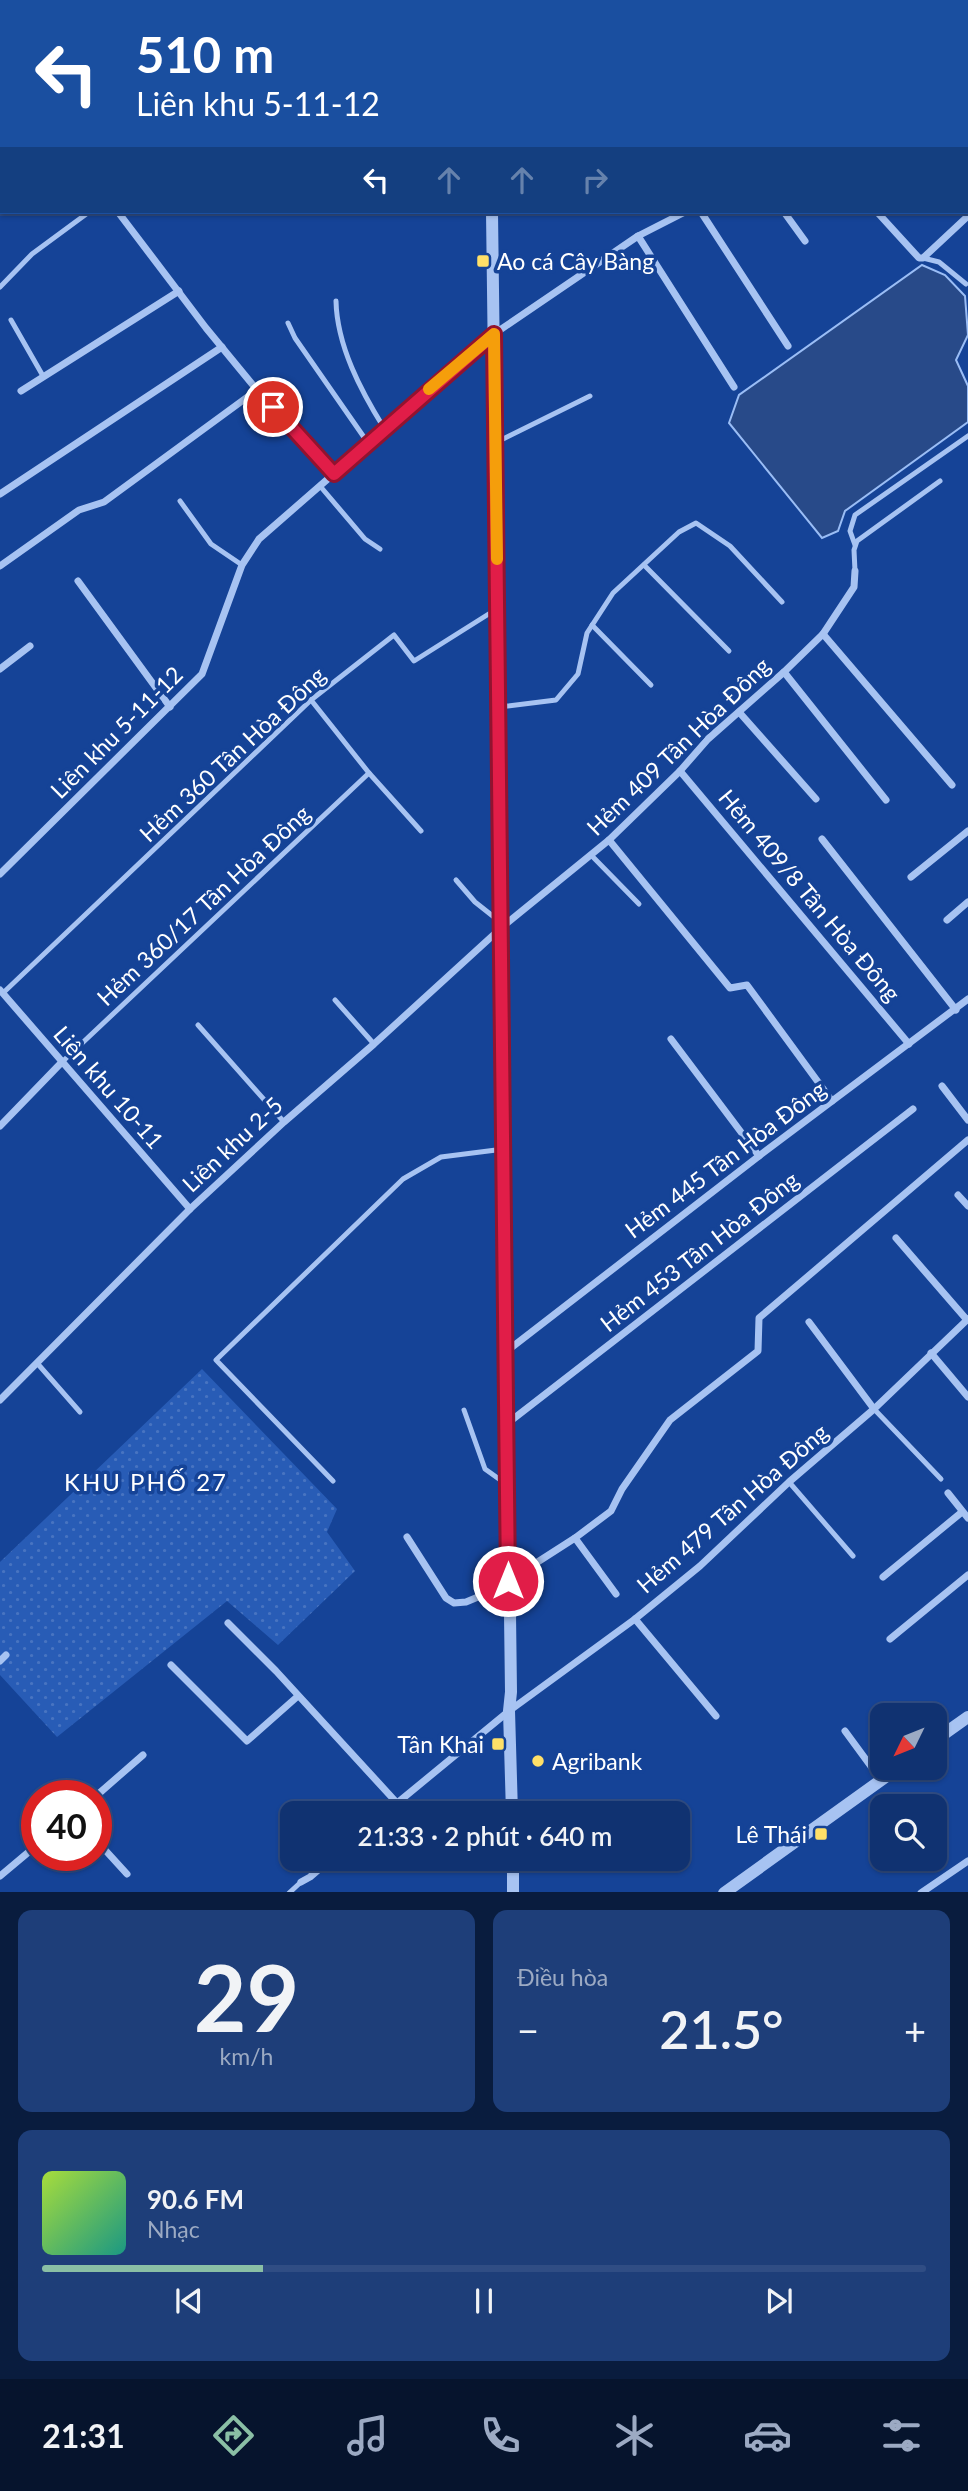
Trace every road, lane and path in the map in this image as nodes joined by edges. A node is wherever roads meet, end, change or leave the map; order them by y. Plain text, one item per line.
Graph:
1 (86, 214) edge
2 (120, 214) edge
3 (492, 214) edge
4 (681, 214) edge
5 (702, 214) edge
6 (785, 214) edge
7 (879, 214) edge
8 (968, 216) edge
9 (638, 236) junction
10 (805, 241) dead end
11 (923, 258) junction
12 (966, 284) edge
13 (0, 287) edge
14 (179, 290) junction
15 (336, 301) dead end
16 (11, 320) dead end
17 (288, 323) dead end
18 (494, 334) junction
19 (788, 346) dead end
20 (222, 347) junction
21 (43, 376) junction
22 (734, 387) dead end
23 (257, 390) junction
24 (21, 391) dead end
25 (590, 396) dead end
26 (384, 428) junction
27 (968, 436) edge
28 (368, 443) junction
29 (495, 443) junction
30 (334, 474) junction
31 (940, 481) dead end
32 (320, 486) junction
33 (0, 494) edge
34 (180, 501) dead end
35 (855, 545) junction
36 (380, 549) dead end
37 (242, 565) junction
38 (644, 565) junction
39 (0, 566) edge
40 (855, 571) joint
41 (78, 582) dead end
42 (782, 602) dead end
43 (497, 608) junction
44 (592, 625) junction
45 (823, 634) junction
46 (30, 646) dead end
47 (729, 651) dead end
48 (0, 669) edge
49 (784, 672) junction
50 (651, 685) dead end
51 (312, 701) junction
52 (170, 707) junction
53 (499, 707) junction
54 (739, 712) junction
55 (680, 771) junction
56 (369, 773) junction
57 (952, 785) dead end
58 (816, 799) dead end
59 (886, 800) dead end
60 (421, 831) dead end
61 (968, 831) edge
62 (822, 839) dead end
63 (609, 840) junction
64 (590, 855) junction
65 (0, 874) edge
66 (911, 877) dead end
67 (456, 880) dead end
68 (968, 902) edge
69 (639, 904) dead end
70 (947, 919) dead end
71 (501, 926) junction
72 (1, 991) edge
73 (968, 999) edge
74 (335, 1000) dead end
75 (956, 1010) junction
76 (198, 1025) dead end
77 (671, 1039) dead end
78 (374, 1044) junction
79 (909, 1044) junction
80 (61, 1063) junction
81 (942, 1086) dead end
82 (832, 1101) junction
83 (913, 1109) dead end
84 (968, 1120) edge
85 (284, 1122) junction
86 (0, 1126) edge
87 (968, 1140) edge
88 (504, 1149) junction
89 (759, 1156) junction
90 (958, 1195) dead end
91 (968, 1206) edge
92 (190, 1209) junction
93 (896, 1238) dead end
94 (967, 1319) edge
95 (809, 1322) dead end
96 (506, 1351) junction
97 (931, 1353) junction
98 (37, 1363) junction
99 (968, 1397) edge
100 (0, 1400) edge
101 (874, 1409) junction
102 (464, 1410) dead end
103 (80, 1412) dead end
104 (507, 1424) junction
105 (941, 1479) dead end
106 (333, 1480) dead end
107 (789, 1482) junction
108 (508, 1486) junction
109 (948, 1493) dead end
110 (965, 1515) edge
111 (407, 1537) dead end
112 (575, 1538) junction
113 (853, 1556) dead end
114 (968, 1575) edge
115 (883, 1577) dead end
116 (508, 1581) junction
117 (616, 1594) dead end
118 (635, 1619) junction
119 (228, 1623) dead end
120 (890, 1639) dead end
121 (6, 1655) dead end
122 (0, 1661) edge
123 (171, 1665) dead end
124 (298, 1696) junction
125 (509, 1711) junction
126 (716, 1716) dead end
127 (968, 1717) edge
128 (845, 1731) dead end
129 (947, 1732) edge
130 (143, 1755) dead end
131 (870, 1765) edge
132 (881, 1780) edge
133 (112, 1782) edge
134 (395, 1801) edge
135 (399, 1801) edge
136 (512, 1801) edge
137 (112, 1857) edge
138 (21, 1858) edge
139 (968, 1861) edge
140 (318, 1871) edge
141 (513, 1871) edge
142 (127, 1874) dead end
143 (0, 1876) edge
144 (301, 1882) joint
145 (289, 1892) edge
146 (513, 1892) edge
147 (724, 1892) edge
148 (921, 1892) edge

1 - 13 lane
2 - 14 street
3 - 18 street
4 - 9 street, Liên khu 5-11-12
5 - 19 street
6 - 10 street
7 - 11 street
8 - 11 street
9 - 18 street, Liên khu 5-11-12
9 - 22 street
11 - 12 lane
14 - 20 street
14 - 21 street
15 - 26 lane
16 - 21 lane
17 - 28 lane
18 - 26 street, Liên khu 5-11-12
18 - 29 street
20 - 23 street
20 - 33 street
21 - 24 street
23 - 30 street
23 - 39 street
25 - 29 lane
26 - 28 street, Liên khu 5-11-12
27 - 35 lane
28 - 30 street, Liên khu 5-11-12
29 - 43 street
30 - 32 street, Liên khu 5-11-12
31 - 35 lane
32 - 36 lane
32 - 37 street, Liên khu 5-11-12
34 - 37 lane
35 - 40 lane
37 - 52 street, Liên khu 5-11-12
38 - 42 lane
38 - 44 lane
38 - 47 lane
40 - 45 street, Hẻm 409 Tân Hòa Đông
41 - 52 street
43 - 51 lane, Hẻm 360 Tân Hòa Đông
43 - 53 street
44 - 50 lane
44 - 53 lane
45 - 49 street, Hẻm 409 Tân Hòa Đông
45 - 57 street
46 - 48 street
49 - 54 street, Hẻm 409 Tân Hòa Đông
49 - 59 street
51 - 56 lane
51 - 72 lane, Hẻm 360 Tân Hòa Đông
52 - 65 street, Liên khu 5-11-12
53 - 71 street
54 - 55 street, Hẻm 409 Tân Hòa Đông
54 - 58 street
55 - 63 street, Hẻm 409 Tân Hòa Đông
55 - 79 street, Hẻm 409/8 Tân Hòa Đông
56 - 60 lane
56 - 80 lane, Hẻm 360/17 Tân Hòa Đông
61 - 66 street
62 - 75 street
63 - 64 street, Hẻm 409 Tân Hòa Đông
63 - 82 street
64 - 69 lane
64 - 71 street, Hẻm 409 Tân Hòa Đông
67 - 71 lane
68 - 70 street
71 - 78 street, Liên khu 2-5
71 - 88 street
72 - 80 street, Liên khu 10-11
73 - 75 street, Hẻm 445 Tân Hòa Đông
74 - 78 lane
75 - 79 street, Hẻm 445 Tân Hòa Đông
76 - 85 lane
77 - 89 street
78 - 85 street, Liên khu 2-5
79 - 82 street, Hẻm 445 Tân Hòa Đông
80 - 86 street
80 - 92 street, Liên khu 10-11
81 - 84 street
82 - 89 street, Hẻm 445 Tân Hòa Đông
83 - 104 street, Hẻm 453 Tân Hòa Đông
85 - 92 street, Liên khu 2-5
87 - 112 street
88 - 96 street
88 - 106 lane
89 - 96 street, Hẻm 445 Tân Hòa Đông
90 - 91 street
92 - 98 street, Liên khu 2-5
93 - 94 street
94 - 97 street, Hẻm 479 Tân Hòa Đông
95 - 101 street
96 - 104 street
97 - 99 street
97 - 101 street, Hẻm 479 Tân Hòa Đông
98 - 100 street, Liên khu 2-5
98 - 103 lane
101 - 105 lane
101 - 107 street, Hẻm 479 Tân Hòa Đông
102 - 108 lane
104 - 108 street
107 - 113 lane
107 - 118 street, Hẻm 479 Tân Hòa Đông
108 - 116 street
109 - 110 street
110 - 115 street
111 - 116 street
112 - 116 street
112 - 117 street
114 - 120 street
116 - 125 street
118 - 125 street, Hẻm 479 Tân Hòa Đông
118 - 126 street
119 - 124 street
121 - 122 street
123 - 124 street
124 - 134 street
125 - 135 street, Hẻm 479 Tân Hòa Đông
125 - 136 street
127 - 129 street
128 - 131 street
130 - 133 street
132 - 147 street
137 - 142 street
138 - 143 street
139 - 148 street
140 - 144 street
141 - 146 street
144 - 145 lane

